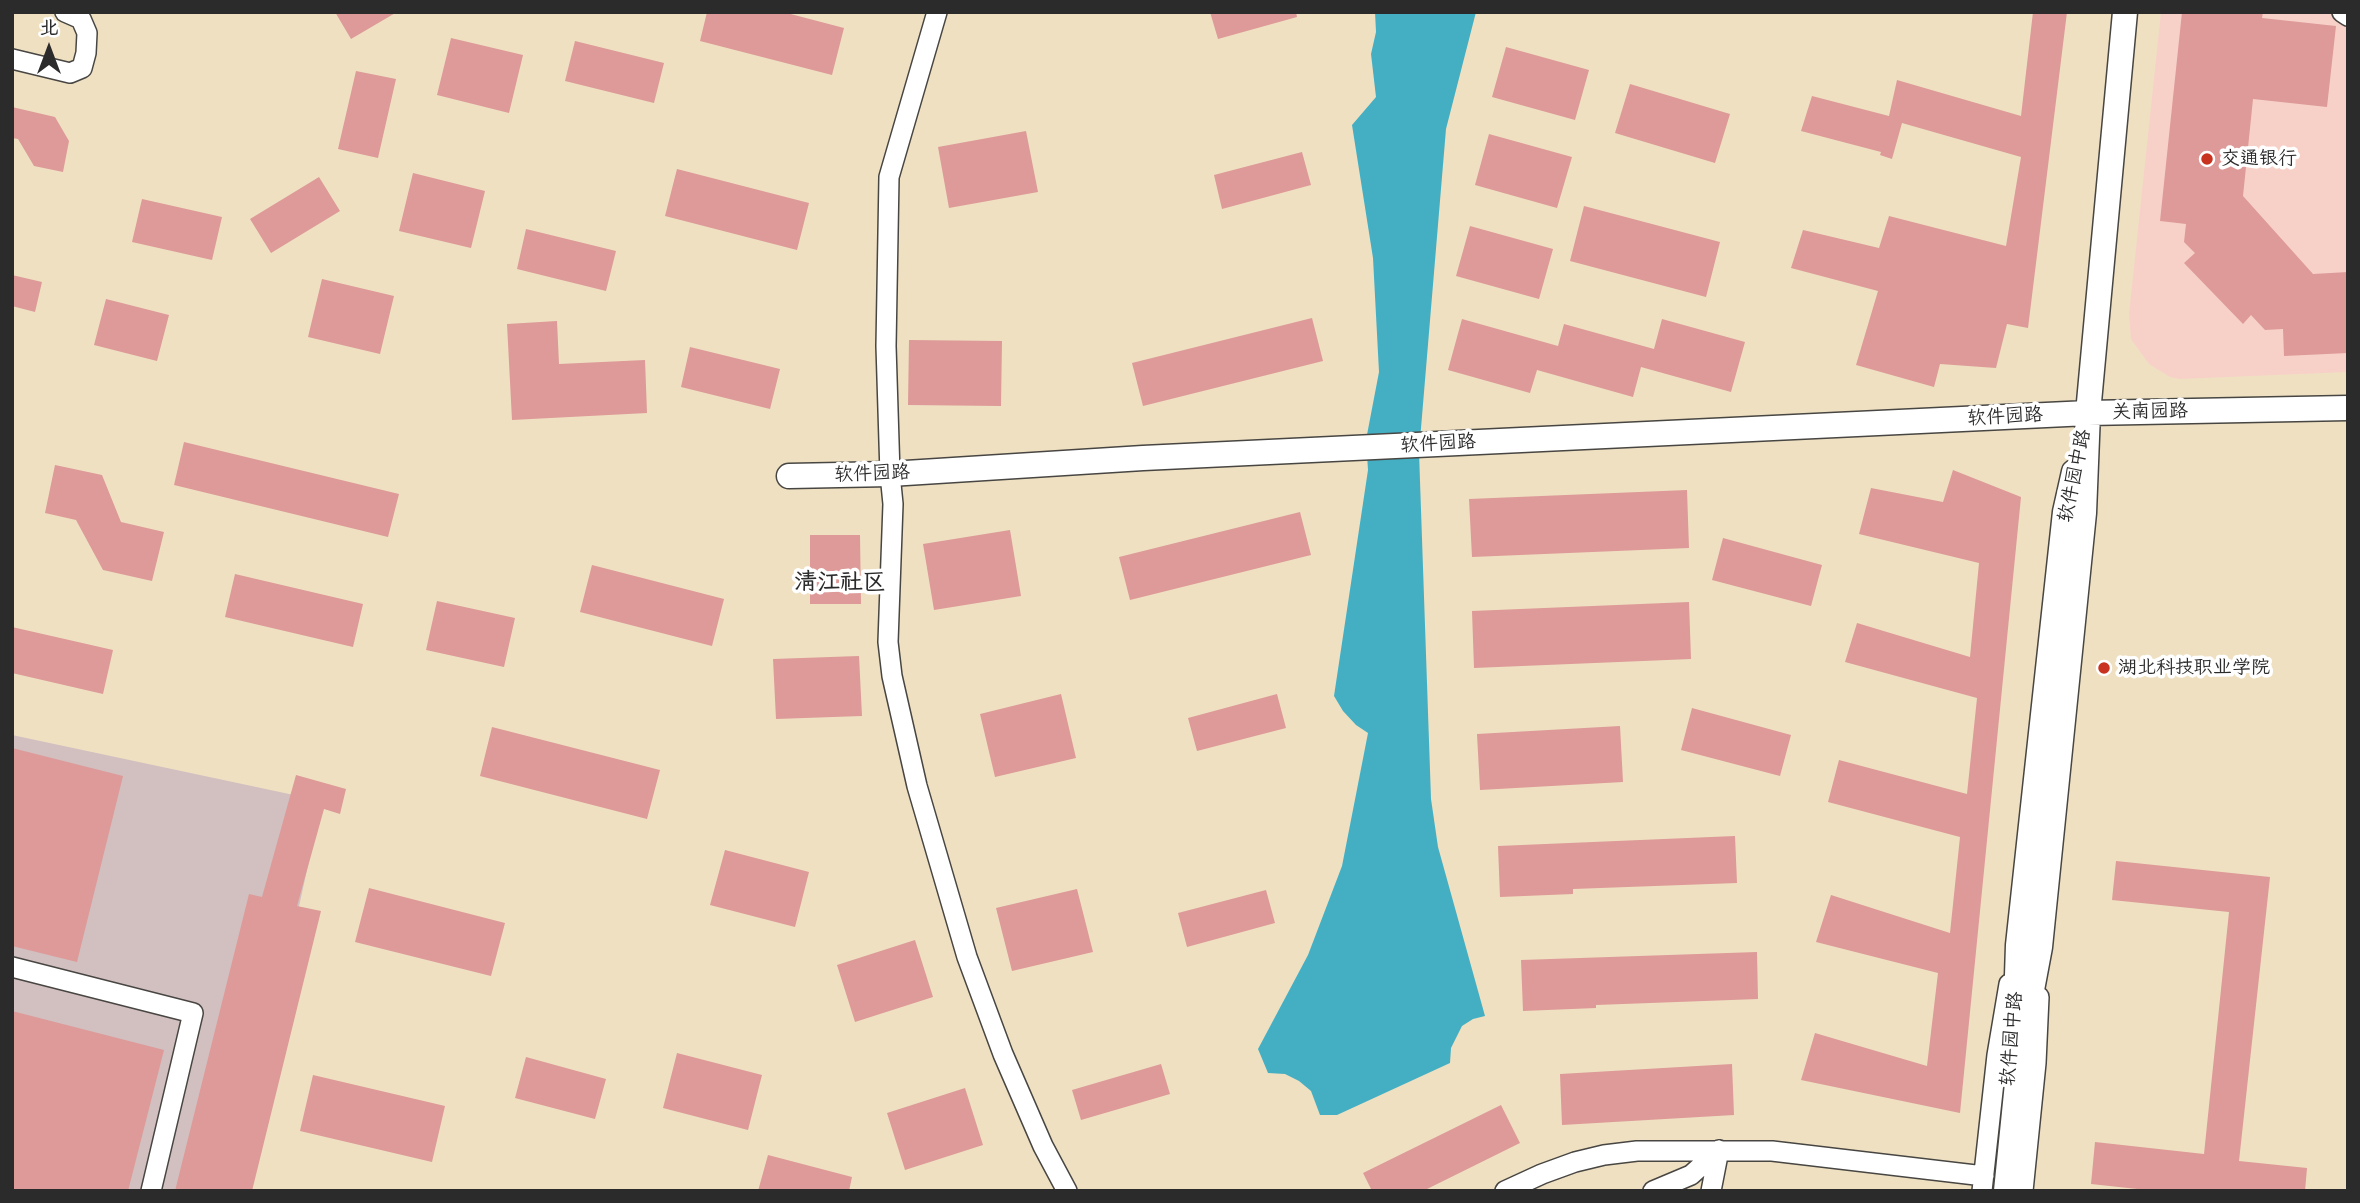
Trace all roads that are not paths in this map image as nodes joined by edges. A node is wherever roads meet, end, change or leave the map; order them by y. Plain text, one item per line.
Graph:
1 (65, 12) edge
2 (937, 12) edge
3 (2125, 12) edge
4 (2342, 12) edge
5 (2348, 16) edge
6 (12, 59) edge
7 (2348, 393) edge
8 (2348, 408) edge
9 (2088, 413) junction
10 (890, 474) junction
11 (789, 477) dead end
12 (2029, 946) junction
13 (12, 967) edge
14 (2015, 1053) junction
15 (1719, 1150) junction
16 (1987, 1186) edge
17 (151, 1191) edge
18 (1067, 1191) edge
19 (1505, 1191) edge
20 (1653, 1191) edge
21 (1711, 1191) edge
22 (2006, 1191) edge
23 (2023, 1191) edge

1 - 6 street
2 - 10 street
3 - 9 main road, 软件园中路
4 - 5 street
7 - 9 main road, 关南园路
8 - 9 main road, 关南园路
9 - 10 main road, 软件园路
9 - 12 main road, 软件园中路
10 - 11 main road, 软件园路
10 - 18 street
12 - 14 main road, 软件园中路
12 - 16 street
12 - 23 street
13 - 17 street
14 - 16 main road, 软件园中路
14 - 22 main road, 软件园中路
15 - 16 street
15 - 19 street
15 - 20 street
15 - 21 street

